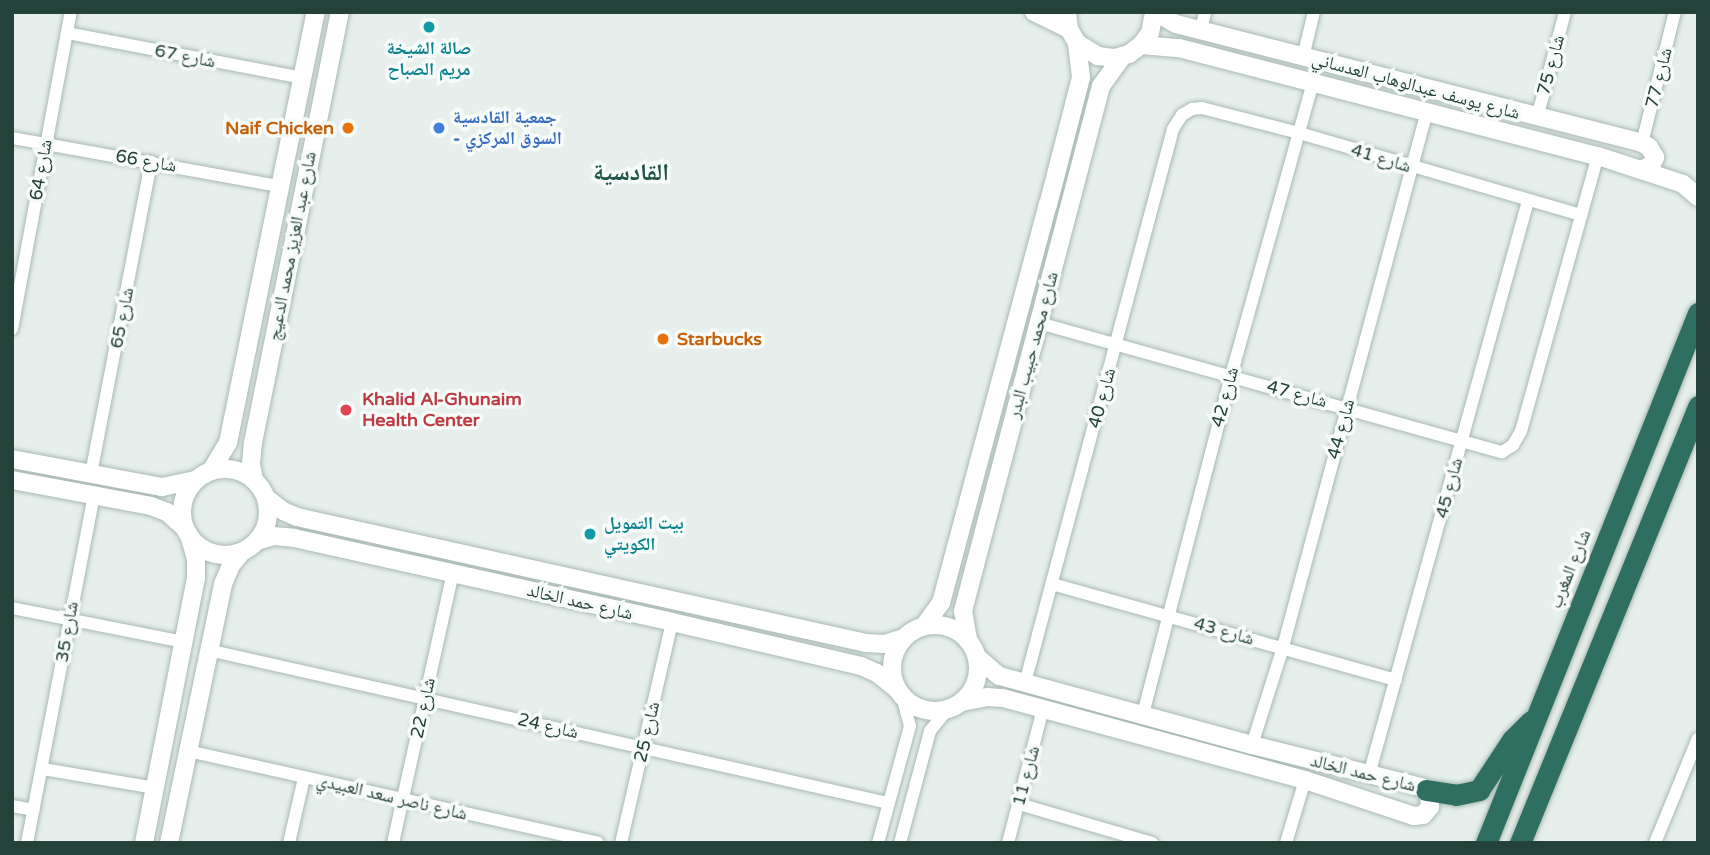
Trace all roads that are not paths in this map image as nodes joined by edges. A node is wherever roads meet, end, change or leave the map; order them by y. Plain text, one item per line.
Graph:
1 (71, 12) edge
2 (316, 12) edge
3 (340, 12) edge
4 (1154, 12) edge
5 (1205, 12) edge
6 (1314, 12) edge
7 (1565, 12) edge
8 (1675, 12) edge
9 (1041, 13) edge
10 (1071, 28) edge
11 (1200, 30) junction
12 (67, 33) junction
13 (1141, 45) junction
14 (1123, 56) junction
15 (1303, 57) junction
16 (1367, 74) junction
17 (1081, 77) junction
18 (302, 78) junction
19 (1395, 80) junction
20 (1313, 82) junction
21 (1101, 86) junction
22 (1358, 93) junction
23 (1392, 102) junction
24 (1427, 111) junction
25 (1182, 115) joint
26 (1537, 118) junction
27 (1299, 133) junction
28 (12, 138) edge
29 (46, 143) junction
30 (1642, 143) junction
31 (1598, 156) junction
32 (151, 162) junction
33 (1412, 167) junction
34 (1642, 169) junction
35 (1054, 180) junction
36 (279, 186) junction
37 (1075, 186) junction
38 (1698, 197) edge
39 (1528, 201) junction
40 (1048, 205) junction
41 (1068, 213) junction
42 (1581, 215) junction
43 (1698, 313) edge
44 (1039, 323) junction
45 (12, 329) edge
46 (1116, 346) junction
47 (1231, 376) junction
48 (1698, 406) edge
49 (1347, 407) junction
50 (1698, 416) edge
51 (228, 438) junction
52 (983, 442) junction
53 (1462, 442) junction
54 (253, 443) junction
55 (1005, 451) junction
56 (1677, 458) junction
57 (12, 459) edge
58 (975, 472) junction
59 (91, 474) junction
60 (203, 476) junction
61 (12, 480) edge
62 (254, 480) junction
63 (997, 481) junction
64 (94, 496) junction
65 (266, 498) junction
66 (187, 532) junction
67 (249, 547) junction
68 (453, 573) junction
69 (551, 573) junction
70 (576, 578) junction
71 (1052, 584) junction
72 (945, 589) junction
73 (546, 594) junction
74 (967, 595) junction
75 (571, 599) junction
76 (12, 608) edge
77 (1167, 615) junction
78 (68, 618) junction
79 (672, 622) junction
80 (924, 626) junction
81 (904, 638) junction
82 (968, 639) junction
83 (184, 642) junction
84 (866, 643) junction
85 (1283, 647) junction
86 (208, 650) junction
87 (977, 657) junction
88 (861, 666) junction
89 (1396, 680) junction
90 (1025, 683) junction
91 (900, 692) junction
92 (425, 698) junction
93 (954, 706) junction
94 (1043, 709) junction
95 (1143, 714) junction
96 (1538, 716) junction
97 (1185, 726) junction
98 (1213, 734) junction
99 (1698, 738) edge
100 (906, 739) junction
101 (1252, 745) junction
102 (925, 746) junction
103 (1179, 746) junction
104 (643, 747) junction
105 (187, 751) junction
106 (1208, 754) junction
107 (43, 769) junction
108 (1369, 775) junction
109 (304, 778) junction
110 (1305, 780) junction
111 (155, 789) junction
112 (1426, 790) junction
113 (403, 800) junction
114 (888, 803) junction
115 (1019, 804) junction
116 (12, 806) edge
117 (34, 810) junction
118 (27, 843) edge
119 (144, 843) edge
120 (169, 843) edge
121 (289, 843) edge
122 (393, 843) edge
123 (598, 843) edge
124 (621, 843) edge
125 (878, 843) edge
126 (900, 843) edge
127 (1008, 843) edge
128 (1152, 843) edge
129 (1286, 843) edge
130 (1486, 843) edge
131 (1520, 843) edge
132 (1656, 843) edge

1 - 12 street, شارع 64
2 - 18 street, شارع عبد العزيز محمد الدعيج
3 - 54 street, شارع عبد العزيز محمد الدعيج
4 - 11 street, شارع يوسف عبدالوهاب العدساني
4 - 13 street
5 - 11 street
6 - 15 street
7 - 26 street, شارع 75
8 - 30 street, شارع 77
9 - 10 street
10 - 14 street
10 - 17 street, شارع محمد حبيب البدر
11 - 15 street, شارع يوسف عبدالوهاب العدساني
12 - 18 street, شارع 67
12 - 29 street, شارع 64
13 - 14 street
13 - 20 street, شارع يوسف عبدالوهاب العدساني
14 - 21 street, شارع محمد حبيب البدر
15 - 16 street, شارع يوسف عبدالوهاب العدساني
16 - 19 street, شارع يوسف عبدالوهاب العدساني
16 - 22 street
17 - 21 street
17 - 35 street, شارع محمد حبيب البدر
18 - 36 street, شارع عبد العزيز محمد الدعيج
19 - 23 street
19 - 26 street, شارع يوسف عبدالوهاب العدساني
20 - 22 street, شارع يوسف عبدالوهاب العدساني
20 - 27 street, شارع 42
21 - 37 street, شارع محمد حبيب البدر
22 - 23 street, شارع يوسف عبدالوهاب العدساني
23 - 24 street, شارع يوسف عبدالوهاب العدساني
24 - 31 street, شارع يوسف عبدالوهاب العدساني
24 - 33 street, شارع 44
25 - 27 street, شارع 41
25 - 46 street, شارع 40
26 - 30 street, شارع يوسف عبدالوهاب العدساني
27 - 33 street, شارع 41
27 - 47 street, شارع 42
28 - 29 street, شارع 66
29 - 32 street, شارع 66
29 - 45 street, شارع 64
30 - 34 street
31 - 34 street, شارع يوسف عبدالوهاب العدساني
31 - 42 street
32 - 36 street, شارع 66
32 - 59 street, شارع 65
33 - 39 street, شارع 41
33 - 49 street, شارع 44
34 - 38 street, شارع يوسف عبدالوهاب العدساني
35 - 37 street
35 - 40 street, شارع محمد حبيب البدر
36 - 51 street, شارع عبد العزيز محمد الدعيج
37 - 41 street, شارع محمد حبيب البدر
39 - 42 street, شارع 41
39 - 53 street, شارع 45
40 - 41 street
40 - 52 street, شارع محمد حبيب البدر
41 - 44 street, شارع محمد حبيب البدر
42 - 53 street, شارع 47
43 - 96 highway, شارع المغرب
44 - 46 street, شارع 47
44 - 55 street, شارع محمد حبيب البدر
46 - 47 street, شارع 47
46 - 71 street, شارع 40
47 - 49 street, شارع 47
47 - 77 street, شارع 42
48 - 56 highway
49 - 53 street, شارع 47
49 - 85 street, شارع 44
50 - 56 street
51 - 54 street
51 - 60 street, شارع عبد العزيز محمد الدعيج
52 - 55 street
52 - 58 street, شارع محمد حبيب البدر
53 - 89 street, شارع 45
54 - 62 street, شارع عبد العزيز محمد الدعيج
55 - 63 street, شارع محمد حبيب البدر
56 - 131 highway
57 - 59 street
58 - 63 street
58 - 72 street, شارع محمد حبيب البدر
59 - 60 street
60 - 62 street
60 - 66 street
61 - 64 street
62 - 65 street
63 - 74 street, شارع محمد حبيب البدر
64 - 66 street
64 - 78 street, شارع 35
65 - 67 street
65 - 69 street, شارع حمد الخالد
66 - 67 street
66 - 83 street
67 - 68 street, شارع حمد الخالد
67 - 86 street
68 - 73 street, شارع حمد الخالد
68 - 92 street, شارع 22
69 - 70 street, شارع حمد الخالد
69 - 73 street
70 - 75 street
70 - 84 street, شارع حمد الخالد
71 - 77 street, شارع 43
71 - 90 street, شارع 40
72 - 74 street
72 - 80 street, شارع محمد حبيب البدر
73 - 75 street, شارع حمد الخالد
74 - 82 street, شارع محمد حبيب البدر
75 - 79 street, شارع حمد الخالد
76 - 78 street
77 - 85 street, شارع 43
77 - 95 street, شارع 42
78 - 83 street
78 - 107 street, شارع 35
79 - 88 street, شارع حمد الخالد
79 - 104 street, شارع 25
80 - 81 street
80 - 82 street
81 - 84 street, شارع حمد الخالد
81 - 91 street
82 - 87 street
83 - 111 street
84 - 88 street
85 - 89 street, شارع 43
85 - 101 street, شارع 44
86 - 92 street, شارع 24
86 - 105 street
87 - 90 street, شارع حمد الخالد
87 - 93 street
88 - 91 street, شارع حمد الخالد
89 - 108 street, شارع 45
90 - 95 street, شارع حمد الخالد
91 - 93 street
91 - 100 street
92 - 104 street, شارع 24
92 - 113 street, شارع 22
93 - 94 street, شارع حمد الخالد
93 - 102 street
94 - 103 street, شارع حمد الخالد
94 - 115 street, شارع 11
95 - 97 street, شارع حمد الخالد
96 - 112 highway
96 - 130 highway, شارع المغرب
97 - 98 street, شارع حمد الخالد
97 - 103 street
98 - 101 street, شارع حمد الخالد
98 - 106 street
99 - 132 street
100 - 102 street
100 - 114 street
101 - 108 street, شارع حمد الخالد
102 - 126 street
103 - 106 street, شارع حمد الخالد
104 - 114 street, شارع 24
104 - 124 street, شارع 25
105 - 109 street, شارع ناصر سعد العبيدي
105 - 120 street
106 - 110 street, شارع حمد الخالد
107 - 111 street
107 - 117 street, شارع 35
108 - 112 street, شارع حمد الخالد
109 - 113 street, شارع ناصر سعد العبيدي
109 - 121 street
110 - 112 street, شارع حمد الخالد
110 - 129 street
111 - 119 street
113 - 122 street, شارع 22
113 - 123 street, شارع ناصر سعد العبيدي
114 - 125 street
115 - 127 street, شارع 11
115 - 128 street
116 - 117 street
117 - 118 street, شارع 35

